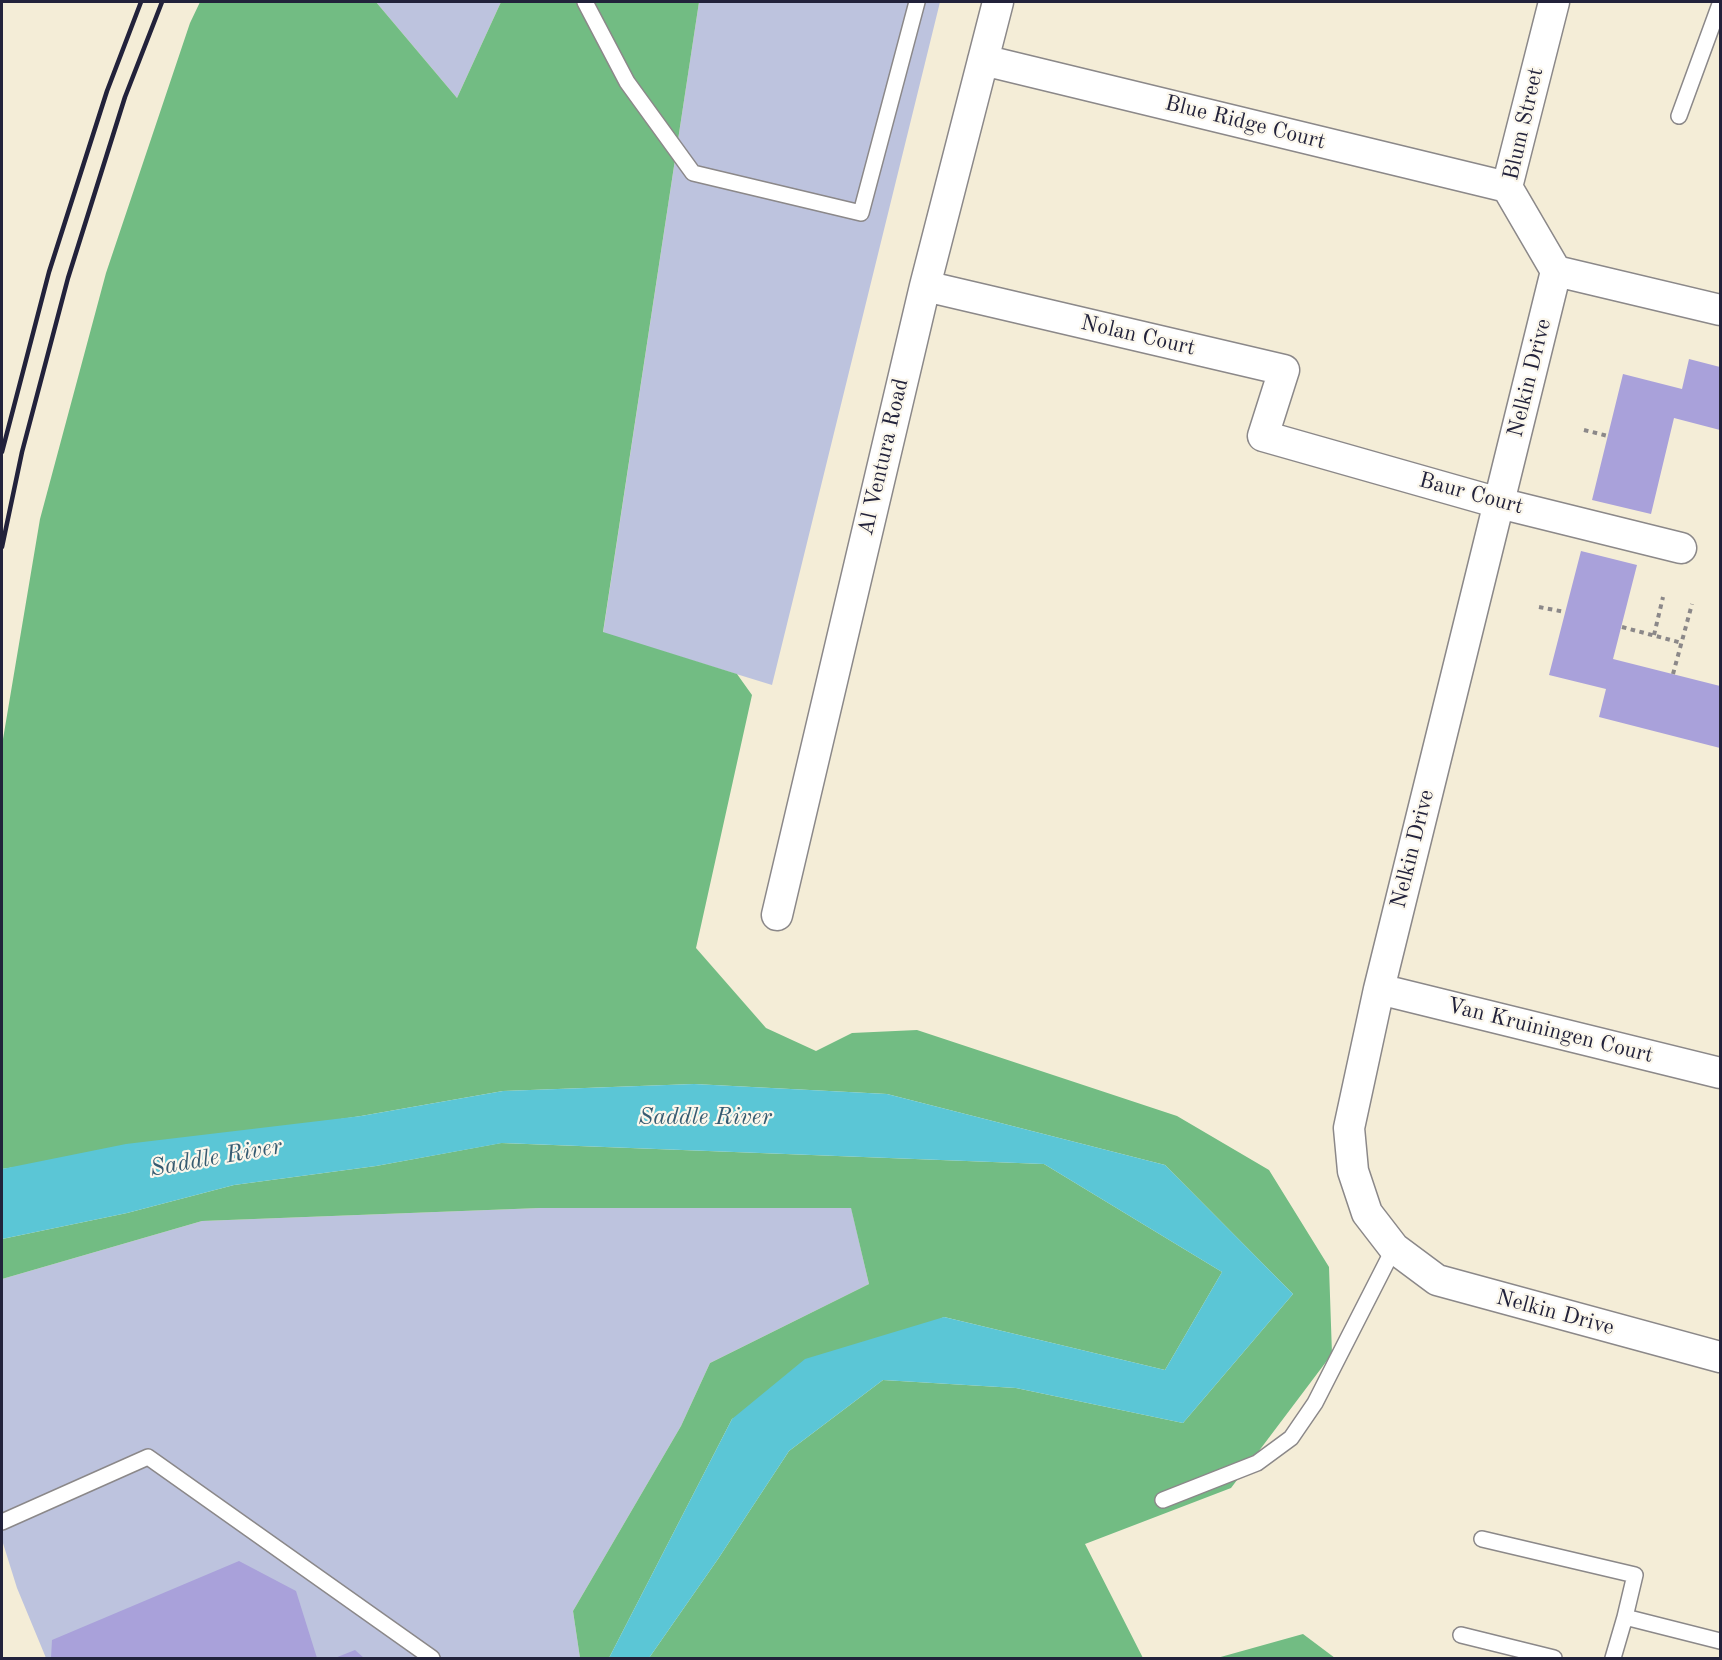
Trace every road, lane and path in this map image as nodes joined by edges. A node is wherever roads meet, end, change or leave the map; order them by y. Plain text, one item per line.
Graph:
1 (585, 2) edge
2 (917, 2) edge
3 (998, 2) edge
4 (1554, 2) edge
5 (1720, 4) edge
6 (982, 60) junction
7 (1679, 116) dead end
8 (1507, 187) junction
9 (1556, 271) junction
10 (925, 286) junction
11 (1720, 310) edge
12 (1584, 430) dead end
13 (1263, 436) joint
14 (1608, 436) dead end
15 (1499, 503) junction
16 (1681, 548) dead end
17 (1663, 597) dead end
18 (1692, 604) dead end
19 (1539, 606) dead end
20 (1565, 612) dead end
21 (1622, 627) dead end
22 (1654, 635) junction
23 (1682, 643) junction
24 (1673, 674) dead end
25 (777, 915) dead end
26 (1379, 989) junction
27 (1720, 1073) edge
28 (1394, 1248) junction
29 (1720, 1358) edge
30 (1163, 1500) dead end
31 (2, 1522) edge
32 (1482, 1539) dead end
33 (1625, 1617) junction
34 (1461, 1635) dead end
35 (1720, 1641) edge
36 (432, 1659) edge
37 (1554, 1659) edge
38 (1613, 1659) edge

1 - 2 lane
3 - 6 street, Al Ventura Road
4 - 8 street, Blum Street
5 - 7 lane
6 - 8 street, Blue Ridge Court
6 - 10 street, Al Ventura Road
8 - 9 street, Blum Street
9 - 11 street
9 - 15 street, Nelkin Drive
10 - 13 street, Nolan Court
10 - 25 street, Al Ventura Road
12 - 14 path
13 - 15 street, Baur Court
15 - 16 street, Baur Court
15 - 26 street, Nelkin Drive
17 - 22 path
18 - 23 path
19 - 20 path
21 - 22 path
22 - 23 path
23 - 24 path
26 - 27 street, Van Kruiningen Court
26 - 28 street, Nelkin Drive
28 - 29 street, Nelkin Drive
28 - 30 lane
31 - 36 lane
32 - 33 lane
33 - 35 lane
33 - 38 lane
34 - 37 lane

